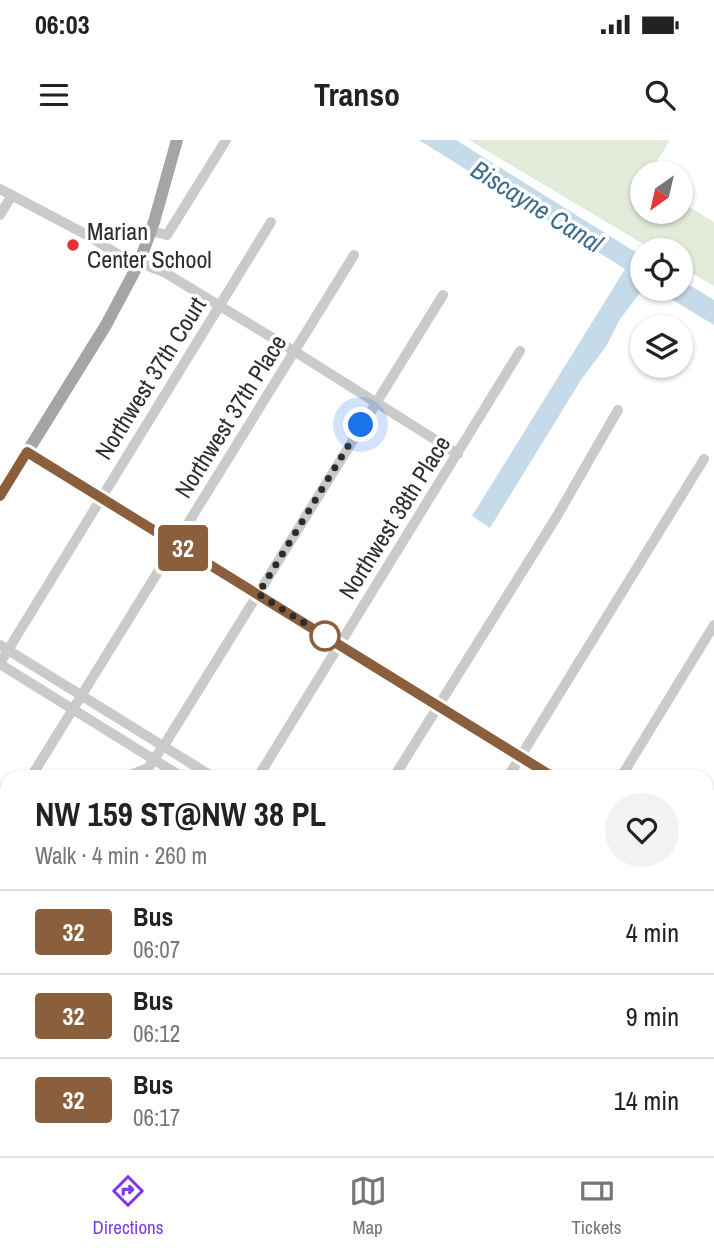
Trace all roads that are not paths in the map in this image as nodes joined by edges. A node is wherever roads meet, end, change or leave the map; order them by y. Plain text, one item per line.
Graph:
1 (177, 140) edge
2 (226, 140) edge
3 (0, 188) edge
4 (12, 194) junction
5 (0, 215) edge
6 (271, 222) dead end
7 (151, 231) junction
8 (354, 255) dead end
9 (139, 263) junction
10 (443, 295) dead end
11 (219, 306) junction
12 (294, 351) junction
13 (520, 351) dead end
14 (375, 402) junction
15 (618, 410) dead end
16 (27, 452) junction
17 (458, 454) junction
18 (704, 459) dead end
19 (0, 496) edge
20 (101, 498) junction
21 (176, 544) junction
22 (258, 594) junction
23 (714, 625) edge
24 (340, 645) junction
25 (4, 647) edge
26 (0, 663) edge
27 (81, 695) junction
28 (437, 705) junction
29 (73, 709) junction
30 (163, 746) junction
31 (520, 757) junction
32 (154, 760) junction
33 (35, 770) edge
34 (143, 770) edge
35 (170, 770) edge
36 (202, 770) edge
37 (262, 770) edge
38 (398, 770) edge
39 (512, 770) edge
40 (541, 770) edge
41 (625, 770) edge

1 - 7 main road
2 - 7 street
3 - 4 street
4 - 5 street
4 - 9 street
6 - 11 street, Northwest 37th Court
7 - 9 main road
8 - 12 street, Northwest 37th Place
9 - 11 street
9 - 16 main road
10 - 14 street
11 - 12 street
11 - 20 street, Northwest 37th Court
12 - 14 street
12 - 21 street, Northwest 37th Place
13 - 17 street, Northwest 38th Place
14 - 17 street
14 - 22 street
15 - 28 street
16 - 19 main road
16 - 20 street
17 - 24 street, Northwest 38th Place
18 - 31 street
20 - 21 street
20 - 25 street, Northwest 37th Court
21 - 22 street
21 - 27 street, Northwest 37th Place
22 - 24 street
22 - 30 street
23 - 41 street
24 - 28 street
24 - 37 street, Northwest 38th Place
25 - 26 street, Northwest 37th Court
25 - 27 street
26 - 29 street
27 - 29 street, Northwest 37th Place
27 - 30 street
28 - 31 street
28 - 38 street
29 - 32 street
29 - 33 street, Northwest 37th Place
30 - 32 street
30 - 36 street
31 - 39 street
31 - 40 street
32 - 34 street
32 - 35 street

